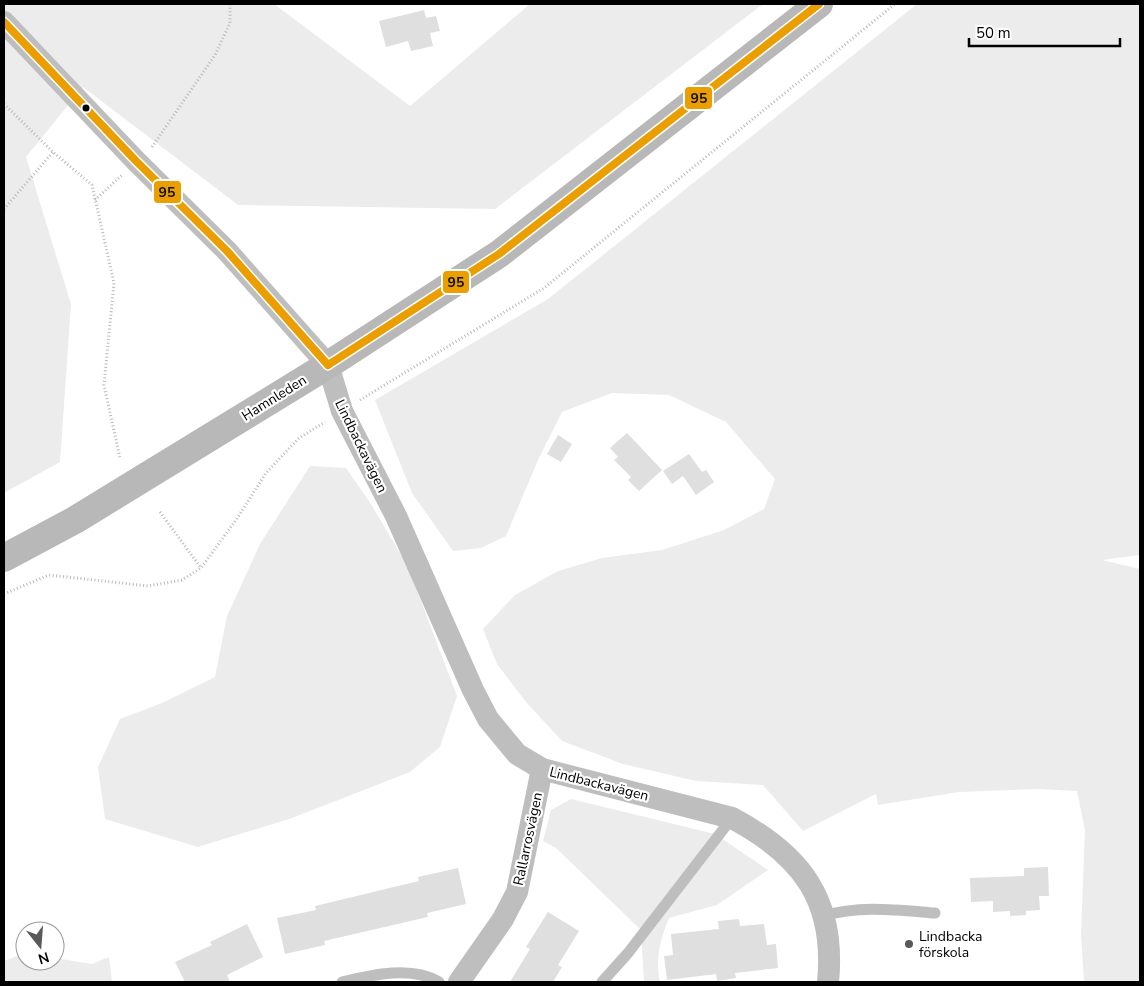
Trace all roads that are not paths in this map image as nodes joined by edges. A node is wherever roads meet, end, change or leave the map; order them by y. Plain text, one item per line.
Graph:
1 (819, 4) edge
2 (4, 22) edge
3 (328, 365) junction
4 (4, 558) edge
5 (542, 769) junction
6 (732, 818) junction
7 (935, 912) dead end
8 (823, 916) junction
9 (342, 982) edge
10 (439, 982) edge
11 (459, 982) edge
12 (602, 982) edge
13 (828, 982) edge

1 - 3 main road, Hamnleden
2 - 3 street
3 - 4 main road, Hamnleden
3 - 5 street, Lindbackavägen
5 - 6 street, Lindbackavägen
5 - 11 street, Rallarrosvägen
6 - 8 street, Lindbackavägen
6 - 12 lane
7 - 8 lane
8 - 13 street, Lindbackavägen
9 - 10 lane

